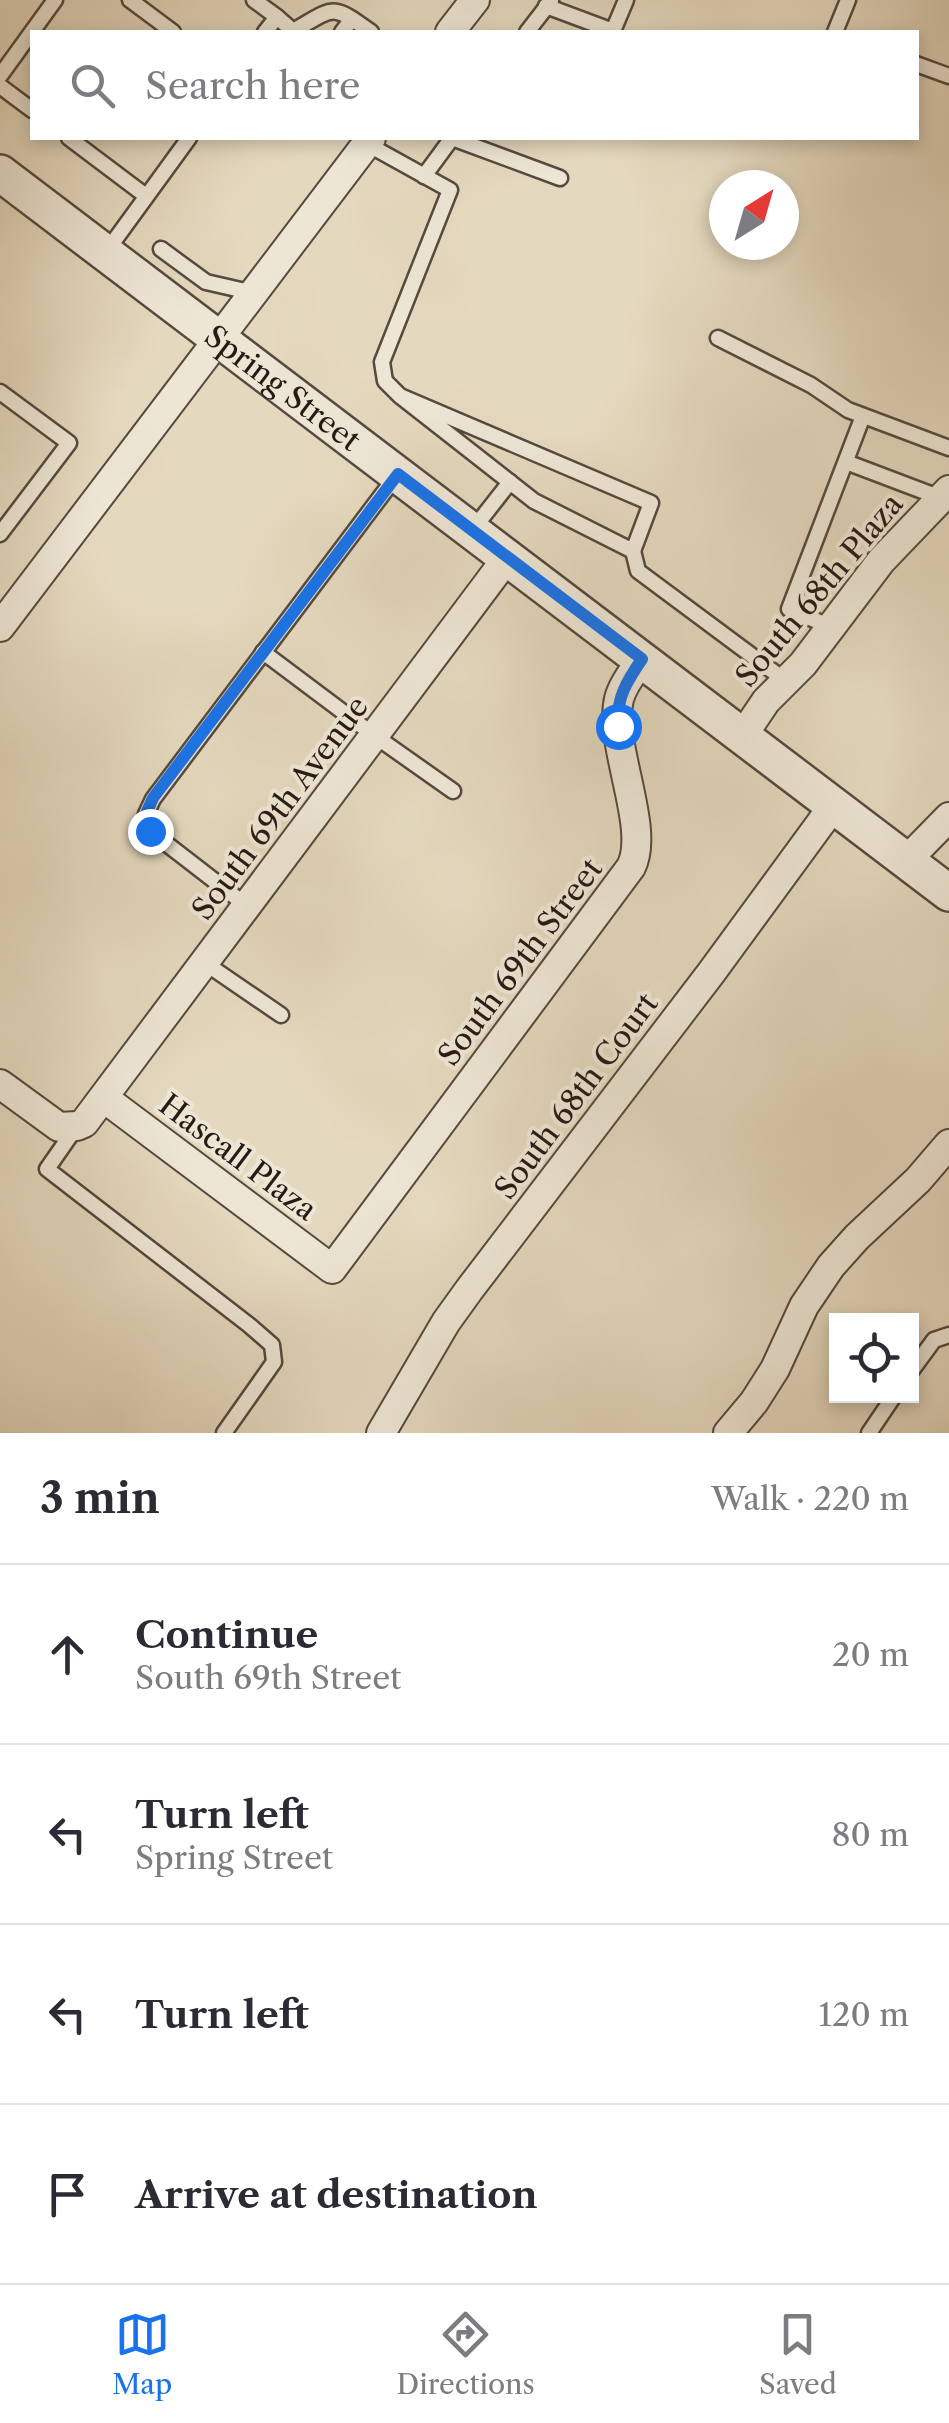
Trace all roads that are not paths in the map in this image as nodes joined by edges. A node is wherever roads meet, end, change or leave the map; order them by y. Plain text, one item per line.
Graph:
1 (55, 0) edge
2 (130, 0) edge
3 (254, 0) edge
4 (475, 0) edge
5 (626, 0) edge
6 (848, 0) edge
7 (549, 3) edge
8 (276, 17) junction
9 (352, 18) junction
10 (33, 30) edge
11 (170, 30) edge
12 (267, 30) edge
13 (292, 30) edge
14 (295, 30) edge
15 (343, 30) edge
16 (368, 30) edge
17 (452, 30) edge
18 (529, 30) edge
19 (611, 30) edge
20 (613, 30) edge
21 (834, 30) edge
22 (30, 35) edge
23 (919, 65) edge
24 (0, 76) edge
25 (949, 76) edge
26 (0, 86) edge
27 (30, 108) edge
28 (72, 140) edge
29 (188, 140) edge
30 (451, 140) edge
31 (457, 140) edge
32 (369, 141) edge
33 (0, 173) edge
34 (424, 176) junction
35 (560, 178) dead end
36 (146, 196) junction
37 (161, 249) dead end
38 (105, 252) junction
39 (254, 293) junction
40 (718, 338) dead end
41 (220, 339) junction
42 (0, 392) edge
43 (400, 396) junction
44 (864, 416) junction
45 (949, 448) edge
46 (846, 462) junction
47 (398, 474) junction
48 (510, 482) junction
49 (945, 494) edge
50 (472, 531) junction
51 (0, 534) edge
52 (633, 551) junction
53 (508, 558) junction
54 (832, 626) junction
55 (0, 627) edge
56 (264, 652) junction
57 (642, 659) junction
58 (786, 681) junction
59 (743, 735) junction
60 (374, 736) junction
61 (452, 790) dead end
62 (834, 805) junction
63 (949, 816) edge
64 (906, 861) junction
65 (949, 893) edge
66 (247, 906) junction
67 (205, 963) junction
68 (280, 1015) dead end
69 (0, 1084) edge
70 (104, 1098) junction
71 (77, 1126) junction
72 (949, 1144) edge
73 (332, 1269) joint
74 (949, 1336) edge
75 (919, 1360) edge
76 (889, 1403) edge
77 (224, 1433) edge
78 (381, 1433) edge
79 (728, 1433) edge
80 (870, 1433) edge

1 - 10 lane
2 - 11 lane
3 - 8 lane
4 - 17 street
5 - 20 lane
6 - 21 lane
7 - 18 lane
7 - 19 lane
8 - 12 lane
8 - 13 lane
9 - 14 lane
9 - 15 lane
9 - 16 lane
22 - 24 lane
23 - 25 lane
26 - 27 lane
28 - 36 lane
29 - 36 lane
30 - 34 lane
31 - 35 lane
32 - 34 lane
32 - 39 street
33 - 38 street, Spring Street
34 - 43 lane
36 - 38 lane
37 - 39 lane
38 - 41 street, Spring Street
39 - 41 street
40 - 44 lane
41 - 47 street, Spring Street
41 - 55 street
42 - 51 lane
43 - 48 lane
43 - 52 lane
44 - 45 lane
44 - 46 lane
46 - 49 lane
46 - 54 lane
47 - 50 street, Spring Street
47 - 56 lane
48 - 50 lane
48 - 52 lane
49 - 54 street, South 68th Plaza
50 - 53 street, Spring Street
52 - 58 lane
53 - 57 street, Spring Street
53 - 60 street, South 69th Avenue
54 - 58 street, South 68th Plaza
56 - 60 lane
56 - 66 lane
57 - 59 street, Spring Street
57 - 73 street, South 69th Street
58 - 59 street, South 68th Plaza
59 - 62 street, Spring Street
60 - 61 lane
60 - 66 street, South 69th Avenue
62 - 64 street, Spring Street
62 - 78 street, South 68th Court
63 - 64 street
64 - 65 street, Spring Street
66 - 67 street, South 69th Avenue
67 - 68 lane
67 - 70 street, South 69th Avenue
69 - 71 street
70 - 71 street, South 69th Avenue
70 - 73 street, Hascall Plaza
71 - 77 lane
72 - 79 street
74 - 75 lane
76 - 80 lane

